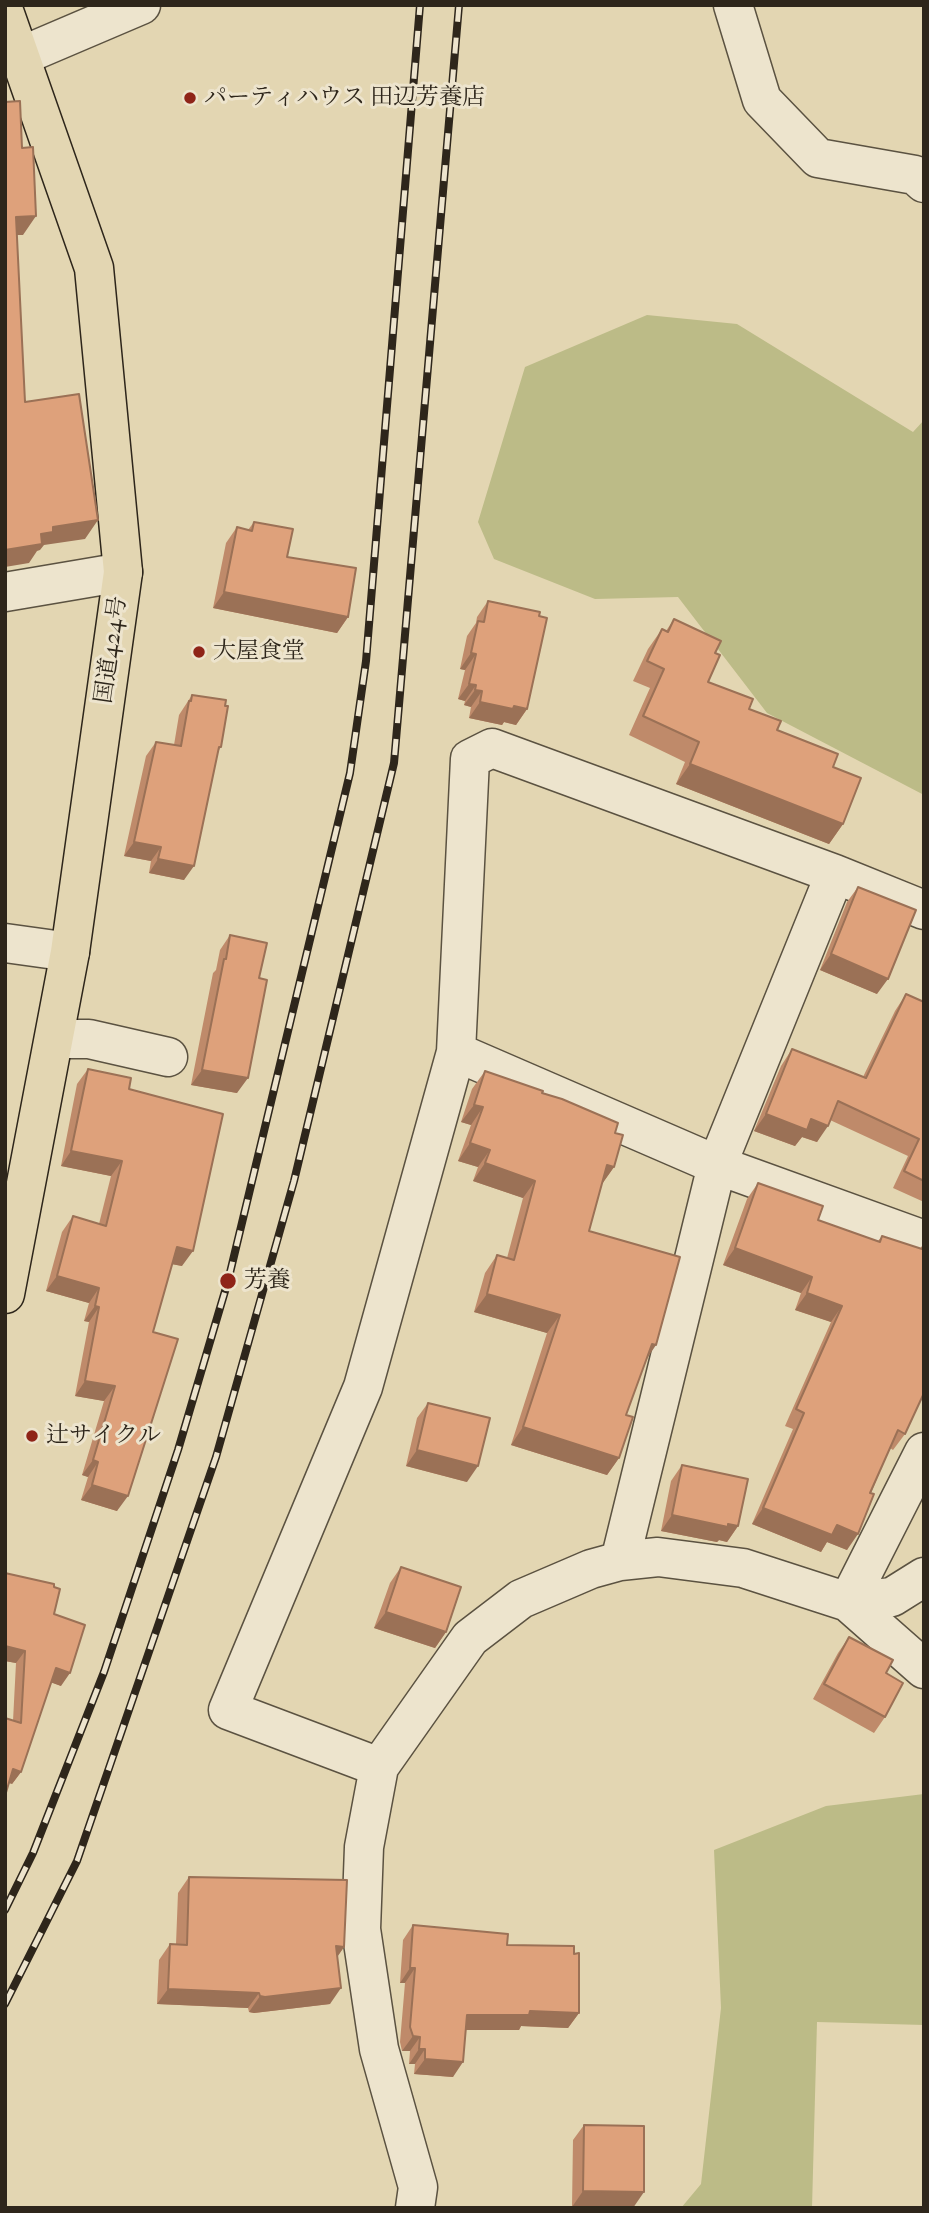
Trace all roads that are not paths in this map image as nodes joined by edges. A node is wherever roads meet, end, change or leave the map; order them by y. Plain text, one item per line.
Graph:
1 (141, 5) edge
2 (733, 5) edge
3 (5, 13) edge
4 (19, 57) junction
5 (921, 176) edge
6 (123, 572) junction
7 (5, 592) edge
8 (835, 874) junction
9 (924, 910) edge
10 (5, 943) edge
11 (70, 952) junction
12 (55, 1039) junction
13 (456, 1052) junction
14 (168, 1057) dead end
15 (717, 1165) junction
16 (924, 1240) edge
17 (5, 1294) edge
18 (924, 1452) edge
19 (620, 1561) junction
20 (924, 1577) edge
21 (848, 1602) junction
22 (924, 1669) edge
23 (379, 1767) junction
24 (415, 2208) edge

1 - 4 street
2 - 5 street
3 - 4 highway, 国道424号
4 - 6 highway, 国道424号
6 - 7 street
6 - 11 highway, 国道424号
8 - 9 street
8 - 13 street
8 - 15 street
10 - 11 street
11 - 12 highway, 国道424号
12 - 14 street
12 - 17 highway, 国道424号
13 - 15 street
13 - 23 street
15 - 16 street
15 - 19 street
18 - 21 street
19 - 21 street
19 - 23 street
20 - 21 street
21 - 22 street
23 - 24 street

